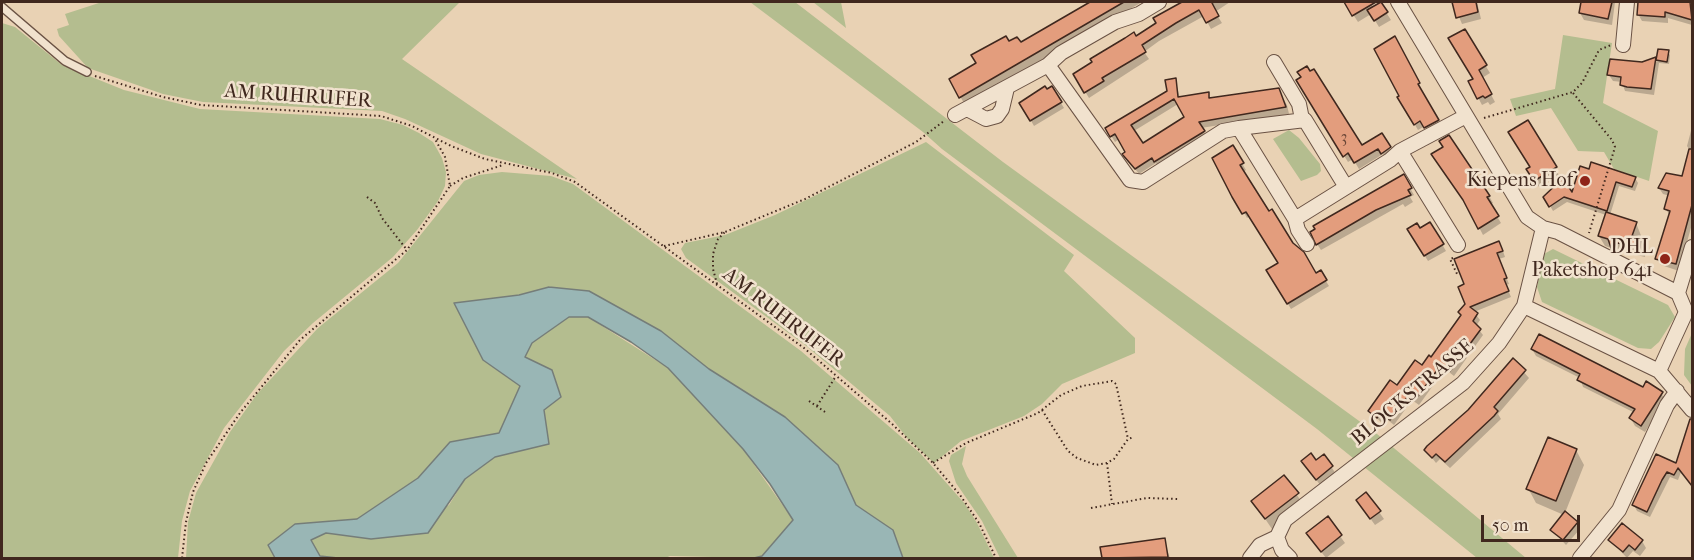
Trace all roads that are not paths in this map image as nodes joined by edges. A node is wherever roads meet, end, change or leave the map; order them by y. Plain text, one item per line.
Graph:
1 (1159, 2) edge
2 (1398, 2) edge
3 (1627, 2) edge
4 (2, 8) edge
5 (1623, 45) road end
6 (1274, 62) dead end
7 (1048, 65) junction
8 (87, 72) road end
9 (1007, 88) junction
10 (967, 109) junction
11 (949, 118) road end
12 (1302, 118) junction
13 (1468, 118) junction
14 (1239, 128) junction
15 (1400, 151) junction
16 (1346, 188) junction
17 (1295, 219) junction
18 (1544, 228) junction
19 (1307, 244) dead end
20 (1458, 245) road end
21 (1692, 246) edge
22 (1678, 293) junction
23 (1524, 306) junction
24 (1689, 313) edge
25 (1659, 371) junction
26 (1677, 391) junction
27 (1692, 410) edge
28 (1277, 537) junction
29 (1250, 558) edge
30 (1290, 558) edge
31 (1580, 558) edge

1 - 7 street
2 - 13 street
3 - 5 street
4 - 8 lane
6 - 12 street
7 - 9 street
7 - 14 street
9 - 10 street
9 - 10 street
10 - 11 street
12 - 14 street
12 - 16 street
13 - 15 street
13 - 18 street
14 - 17 street
15 - 16 street
15 - 20 street
16 - 17 street
17 - 19 street
18 - 22 street
18 - 23 street, BLOCKSTRASSE
21 - 22 street
22 - 24 street
23 - 25 street
23 - 28 street, BLOCKSTRASSE
24 - 25 street
25 - 26 street
26 - 27 street
26 - 31 street
28 - 29 street, BLOCKSTRASSE
28 - 30 street

